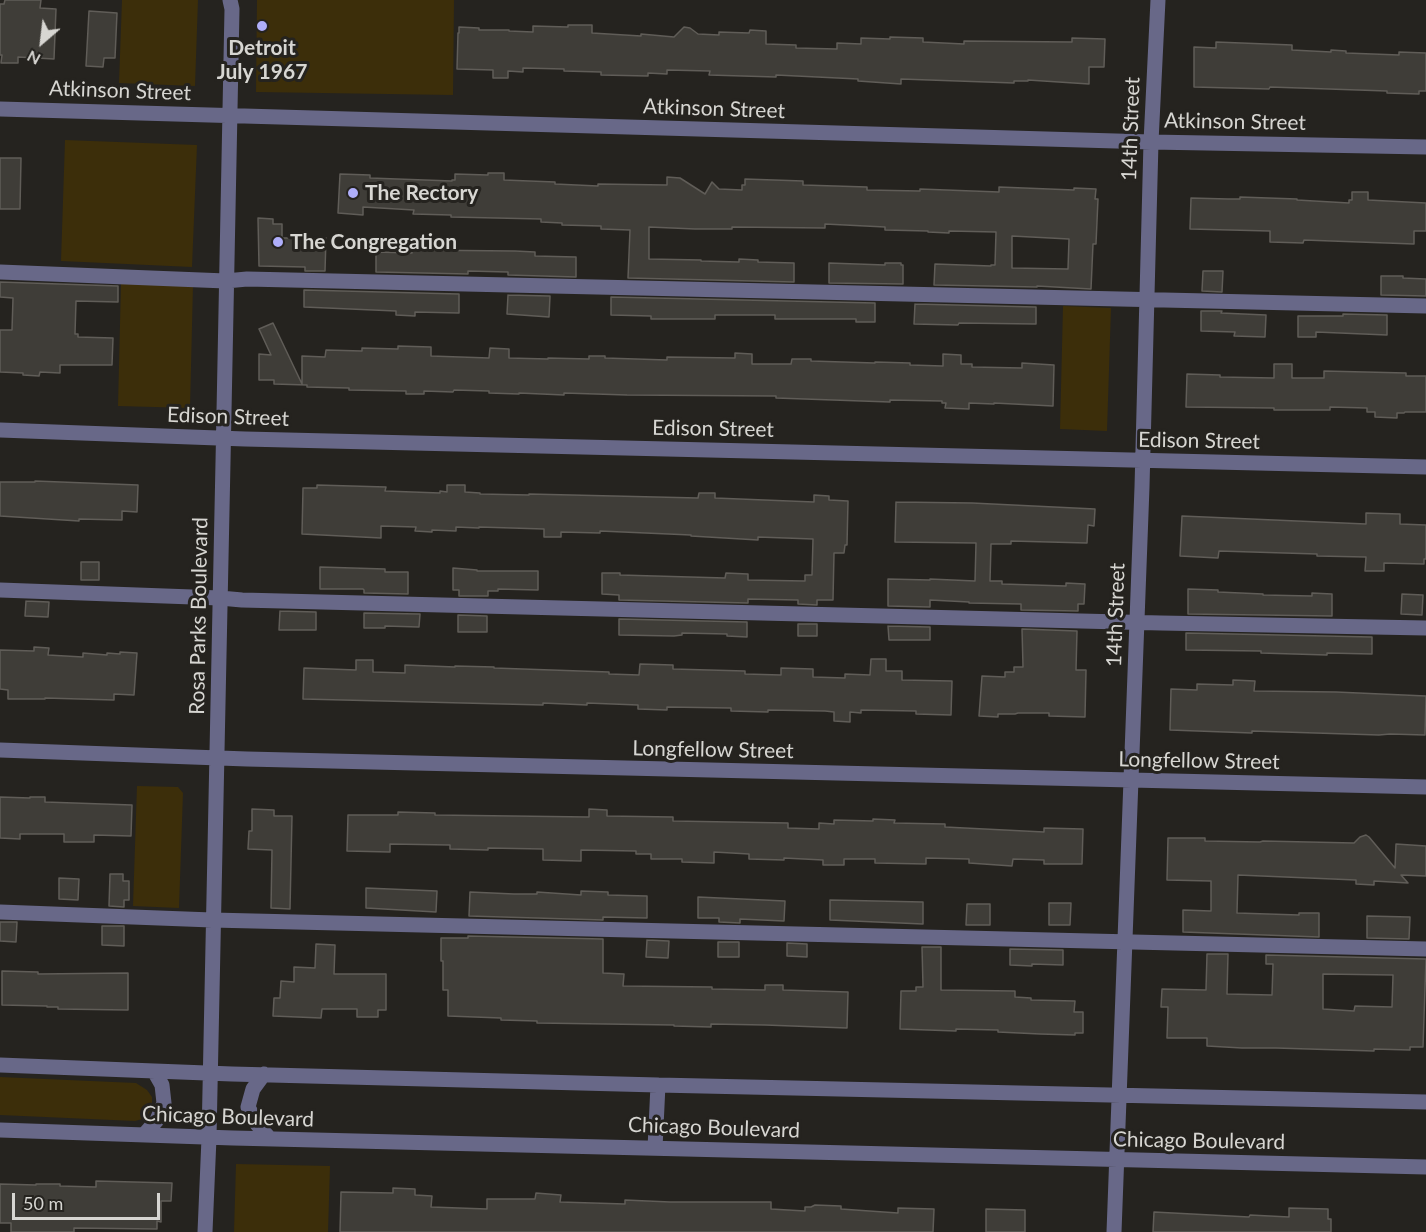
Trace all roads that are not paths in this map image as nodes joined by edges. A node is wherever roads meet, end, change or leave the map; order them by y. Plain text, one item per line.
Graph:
1 (230, 0) edge
2 (1158, 0) edge
3 (0, 109) edge
4 (230, 116) junction
5 (1151, 142) junction
6 (1426, 147) edge
7 (0, 272) edge
8 (226, 280) junction
9 (1147, 300) junction
10 (1426, 306) edge
11 (0, 430) edge
12 (224, 438) junction
13 (1142, 460) junction
14 (1426, 467) edge
15 (0, 590) edge
16 (220, 598) junction
17 (1137, 622) junction
18 (1426, 628) edge
19 (0, 750) edge
20 (217, 758) junction
21 (1131, 781) junction
22 (1426, 787) edge
23 (0, 912) edge
24 (213, 920) junction
25 (1125, 941) junction
26 (1426, 949) edge
27 (0, 1065) edge
28 (154, 1071) junction
29 (210, 1073) junction
30 (264, 1074) junction
31 (658, 1085) junction
32 (1119, 1095) junction
33 (1426, 1102) edge
34 (0, 1130) edge
35 (144, 1135) junction
36 (209, 1138) junction
37 (270, 1139) junction
38 (655, 1148) junction
39 (1117, 1160) junction
40 (1426, 1167) edge
41 (205, 1232) edge
42 (1114, 1232) edge

1 - 4 street, Rosa Parks Boulevard
2 - 5 street, 14th Street
3 - 4 street, Atkinson Street
4 - 5 street, Atkinson Street
4 - 8 street, Rosa Parks Boulevard
5 - 6 street, Atkinson Street
5 - 9 street, 14th Street
7 - 8 street
8 - 9 street
8 - 12 street, Rosa Parks Boulevard
9 - 10 street
9 - 13 street, 14th Street
11 - 12 street, Edison Street
12 - 13 street, Edison Street
12 - 16 street, Rosa Parks Boulevard
13 - 14 street, Edison Street
13 - 17 street, 14th Street
15 - 16 street
16 - 17 street
16 - 20 street, Rosa Parks Boulevard
17 - 18 street
17 - 21 street, 14th Street
19 - 20 street, Longfellow Street
20 - 21 street, Longfellow Street
20 - 24 street, Rosa Parks Boulevard
21 - 22 street, Longfellow Street
21 - 25 street, 14th Street
23 - 24 street
24 - 25 street
24 - 29 street, Rosa Parks Boulevard
25 - 26 street
25 - 32 street, 14th Street
27 - 28 street, Chicago Boulevard
28 - 29 street, Chicago Boulevard
28 - 35 street
29 - 30 street, Chicago Boulevard
29 - 36 street, Rosa Parks Boulevard
30 - 31 street, Chicago Boulevard
30 - 37 street
31 - 32 street, Chicago Boulevard
31 - 38 street
32 - 33 street, Chicago Boulevard
32 - 39 street, 14th Street
34 - 35 street, Chicago Boulevard
35 - 36 street, Chicago Boulevard
36 - 37 street, Chicago Boulevard
36 - 41 street, Rosa Parks Boulevard
37 - 38 street, Chicago Boulevard
38 - 39 street, Chicago Boulevard
39 - 40 street, Chicago Boulevard
39 - 42 street, 14th Street

